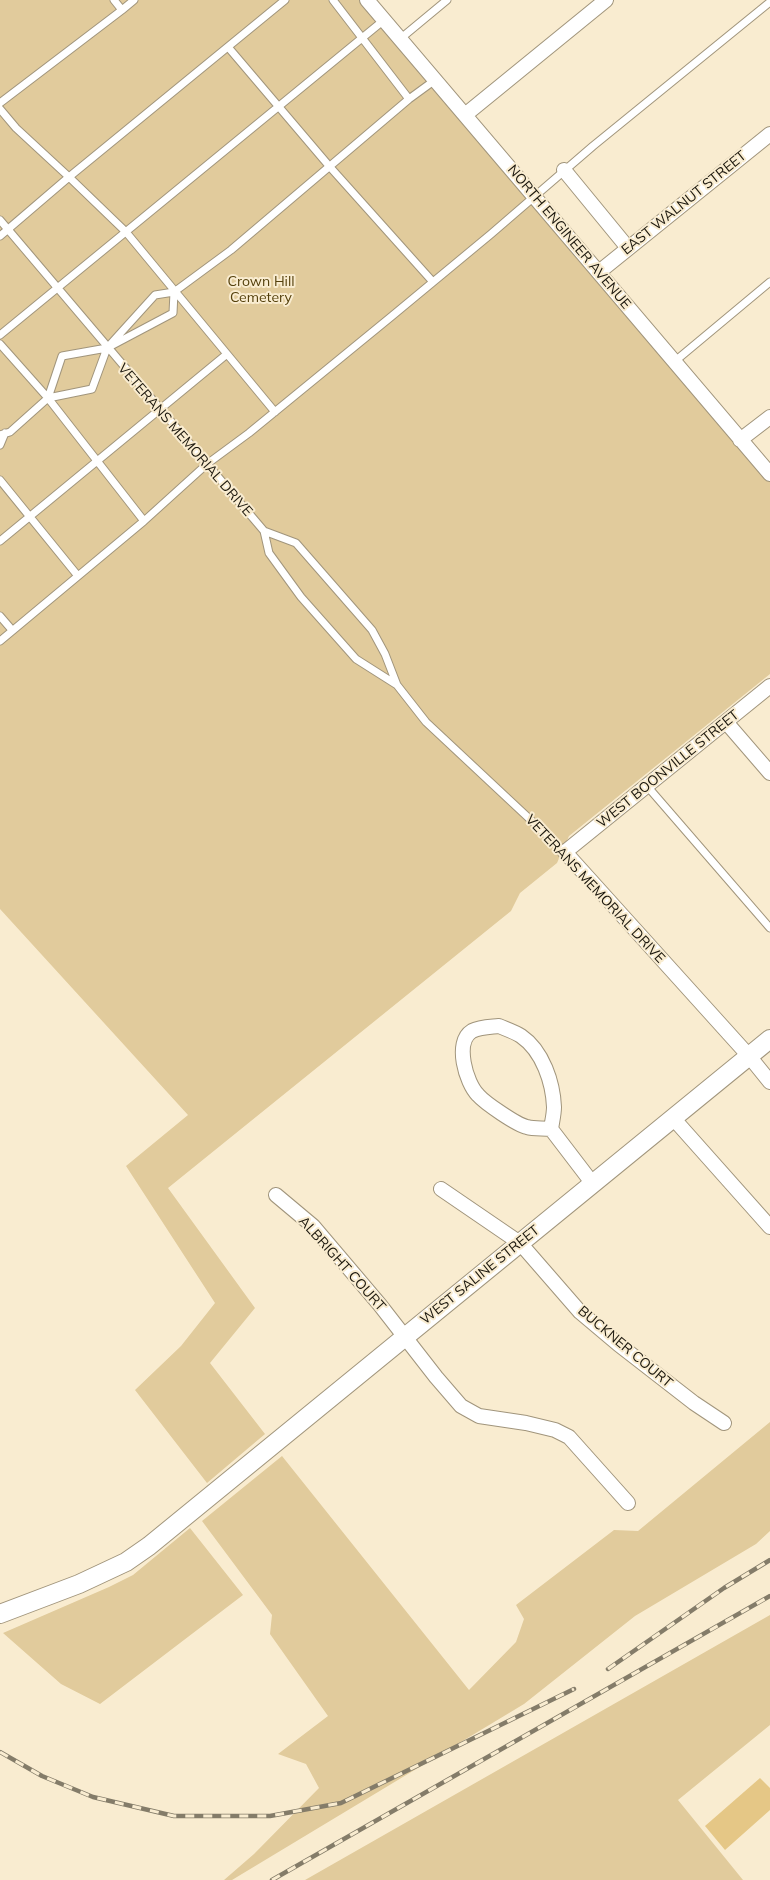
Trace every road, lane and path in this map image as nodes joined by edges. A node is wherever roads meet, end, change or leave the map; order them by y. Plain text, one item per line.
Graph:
1 (114, 0) edge
2 (134, 0) edge
3 (285, 0) edge
4 (333, 0) edge
5 (367, 0) edge
6 (447, 0) edge
7 (606, 0) edge
8 (770, 2) edge
9 (122, 10) junction
10 (384, 20) junction
11 (363, 37) junction
12 (400, 39) junction
13 (228, 47) junction
14 (435, 80) junction
15 (409, 99) junction
16 (0, 103) edge
17 (279, 106) junction
18 (0, 109) edge
19 (465, 115) junction
20 (770, 134) edge
21 (330, 167) junction
22 (564, 170) junction
23 (69, 177) junction
24 (534, 196) junction
25 (0, 220) edge
26 (8, 230) junction
27 (126, 232) junction
28 (0, 236) edge
29 (628, 248) junction
30 (599, 272) junction
31 (433, 282) junction
32 (770, 282) edge
33 (57, 288) junction
34 (174, 292) junction
35 (0, 335) edge
36 (0, 344) edge
37 (107, 348) junction
38 (227, 354) junction
39 (674, 362) junction
40 (48, 398) junction
41 (160, 410) junction
42 (275, 412) junction
43 (770, 417) edge
44 (3, 434) edge
45 (740, 440) junction
46 (0, 445) edge
47 (97, 461) junction
48 (207, 464) junction
49 (770, 474) edge
50 (0, 480) edge
51 (30, 516) junction
52 (144, 521) junction
53 (264, 531) junction
54 (0, 541) edge
55 (78, 576) junction
56 (0, 616) edge
57 (12, 630) junction
58 (0, 641) edge
59 (397, 685) junction
60 (770, 686) edge
61 (726, 722) junction
62 (770, 773) edge
63 (647, 786) junction
64 (565, 852) junction
65 (770, 928) edge
66 (770, 1039) edge
67 (749, 1056) junction
68 (770, 1082) edge
69 (674, 1118) junction
70 (551, 1129) junction
71 (594, 1184) junction
72 (441, 1189) dead end
73 (276, 1195) dead end
74 (770, 1228) edge
75 (520, 1243) junction
76 (404, 1336) junction
77 (724, 1423) dead end
78 (628, 1503) dead end
79 (0, 1614) edge

1 - 9 lane
2 - 9 lane
3 - 13 lane
4 - 11 lane
5 - 10 street, NORTH ENGINEER AVENUE
6 - 12 lane
7 - 19 street
8 - 22 lane
9 - 16 lane
10 - 11 lane
10 - 12 street, NORTH ENGINEER AVENUE
11 - 15 lane
11 - 17 lane
12 - 14 street, NORTH ENGINEER AVENUE
13 - 17 lane
13 - 23 lane
14 - 15 lane
14 - 19 street, NORTH ENGINEER AVENUE
15 - 21 lane
17 - 21 lane
17 - 27 lane
18 - 23 lane
19 - 24 street, NORTH ENGINEER AVENUE
20 - 29 street, EAST WALNUT STREET
21 - 31 lane
21 - 34 lane
22 - 24 lane
22 - 29 street
23 - 26 lane
23 - 27 lane
24 - 30 street, NORTH ENGINEER AVENUE
24 - 31 lane
25 - 26 lane, VETERANS MEMORIAL DRIVE
26 - 28 lane
26 - 33 lane, VETERANS MEMORIAL DRIVE
27 - 33 lane
27 - 34 lane
29 - 30 street, EAST WALNUT STREET
30 - 39 street, NORTH ENGINEER AVENUE
31 - 42 lane
32 - 39 lane
33 - 35 lane
33 - 37 lane, VETERANS MEMORIAL DRIVE
34 - 37 lane
34 - 37 lane
34 - 38 lane
36 - 40 lane
37 - 40 lane
37 - 40 lane
37 - 41 lane, VETERANS MEMORIAL DRIVE
38 - 41 lane
38 - 42 lane
39 - 45 street, NORTH ENGINEER AVENUE
40 - 44 lane
40 - 47 lane
41 - 47 lane
41 - 48 lane, VETERANS MEMORIAL DRIVE
42 - 48 lane
43 - 45 street
44 - 46 lane
45 - 49 street, NORTH ENGINEER AVENUE
47 - 51 lane
47 - 52 lane
48 - 52 lane
48 - 53 lane, VETERANS MEMORIAL DRIVE
50 - 51 lane
51 - 54 lane
51 - 55 lane
52 - 55 lane
53 - 59 lane, VETERANS MEMORIAL DRIVE
53 - 59 lane, VETERANS MEMORIAL DRIVE
55 - 57 lane
56 - 57 lane
57 - 58 lane
59 - 64 lane, VETERANS MEMORIAL DRIVE
60 - 61 street, WEST BOONVILLE STREET
61 - 62 street
61 - 63 street, WEST BOONVILLE STREET
63 - 64 street, WEST BOONVILLE STREET
63 - 65 lane
64 - 67 street, VETERANS MEMORIAL DRIVE
66 - 67 street, WEST SALINE STREET
67 - 68 street, VETERANS MEMORIAL DRIVE
67 - 69 street, WEST SALINE STREET
69 - 71 street, WEST SALINE STREET
69 - 74 street
70 - 70 street
70 - 71 street
71 - 75 street, WEST SALINE STREET
72 - 75 street, BUCKNER COURT
73 - 76 street, ALBRIGHT COURT
75 - 76 street, WEST SALINE STREET
75 - 77 street, BUCKNER COURT
76 - 78 street, ALBRIGHT COURT
76 - 79 street, WEST SALINE STREET

